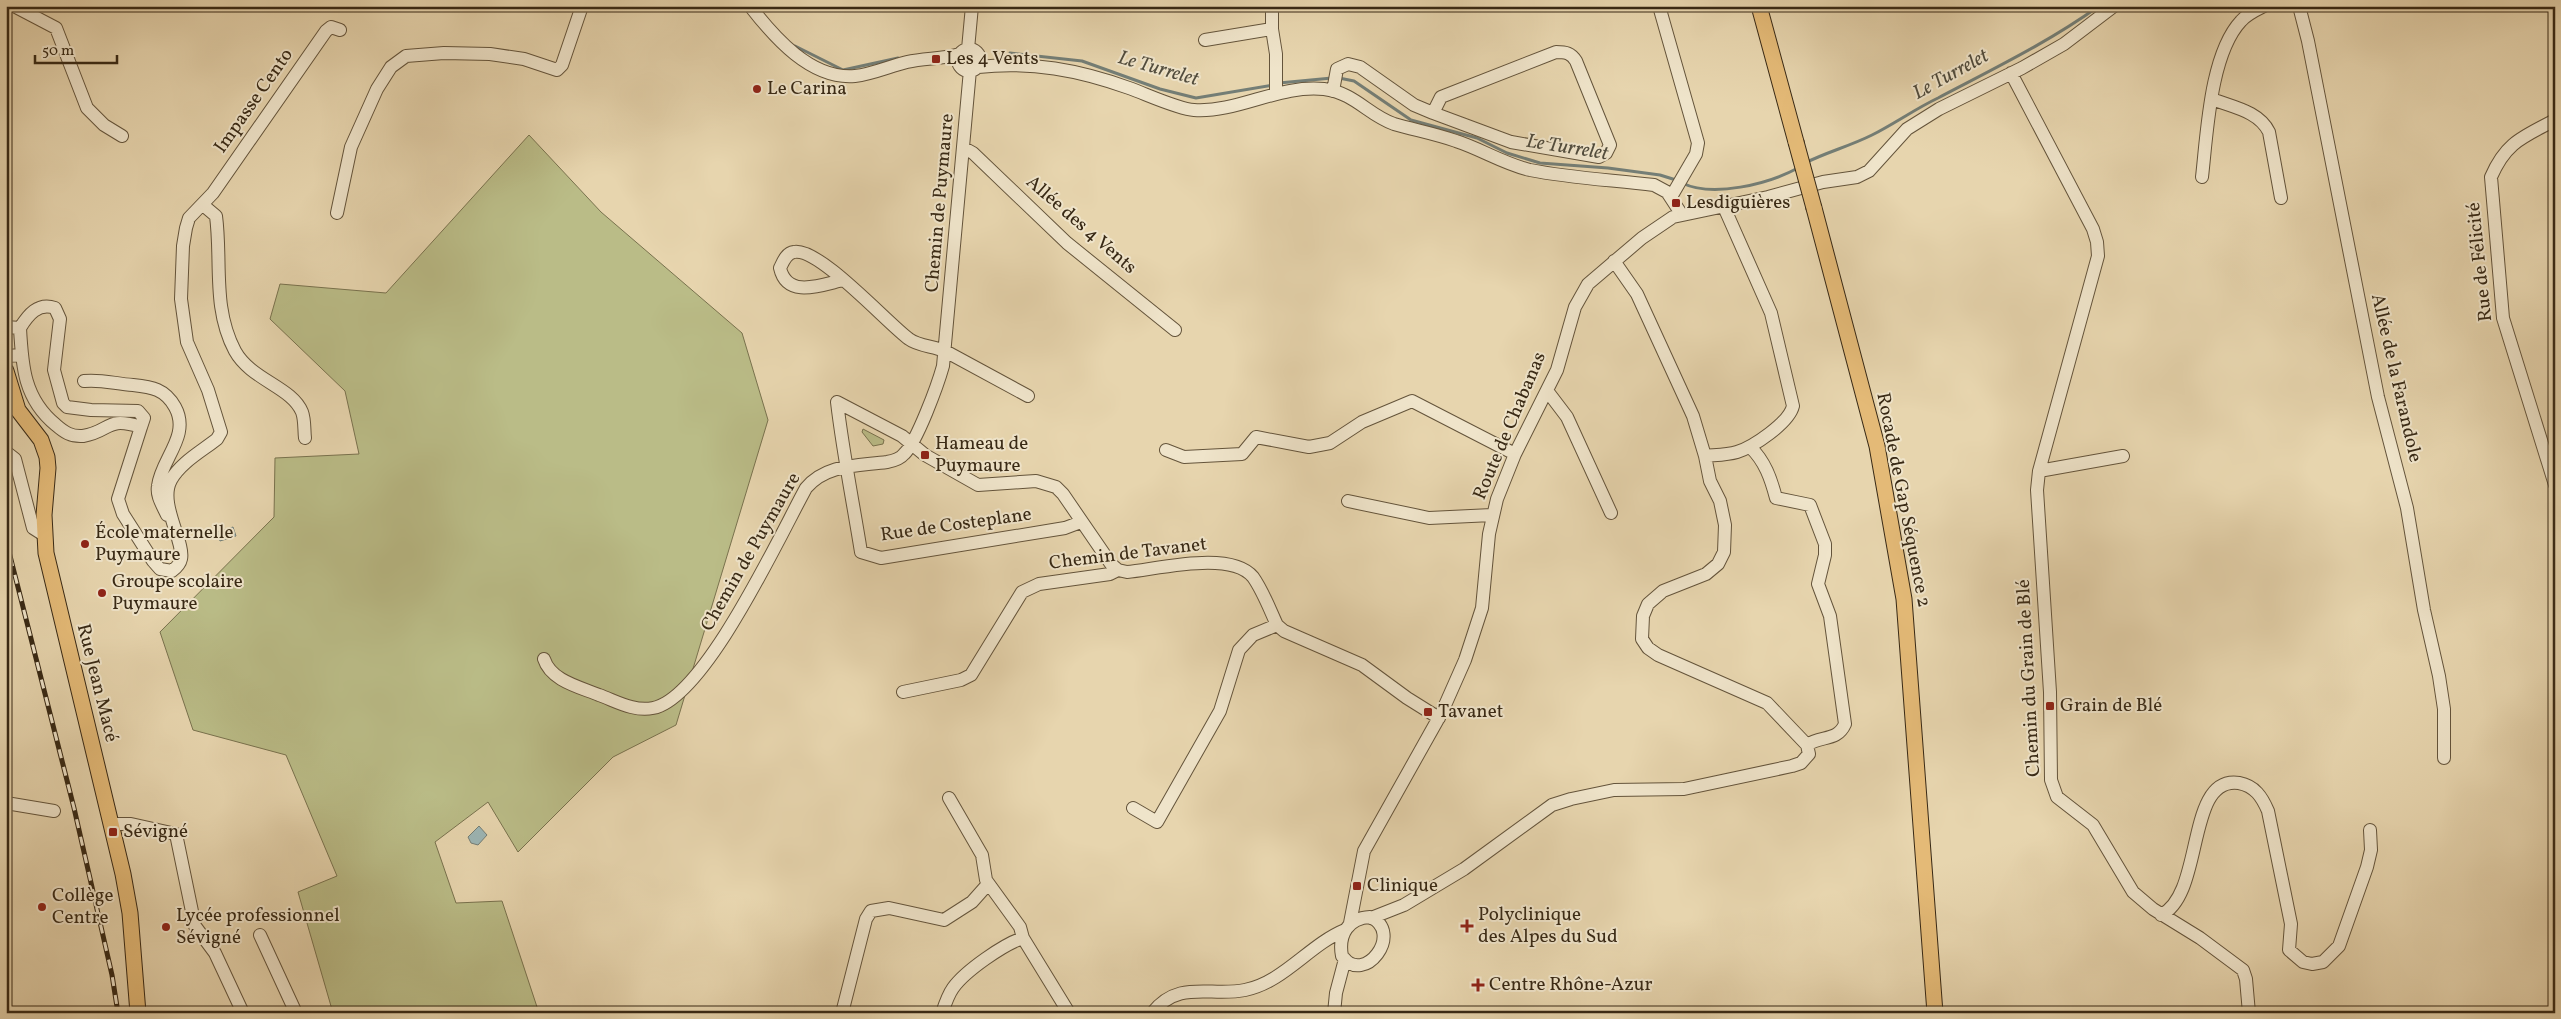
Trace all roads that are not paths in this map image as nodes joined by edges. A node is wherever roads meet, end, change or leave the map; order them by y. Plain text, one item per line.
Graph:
1 (14, 6) edge
2 (582, 6) edge
3 (750, 6) edge
4 (972, 6) edge
5 (1272, 6) edge
6 (1659, 6) edge
7 (1759, 6) edge
8 (2114, 6) edge
9 (2264, 6) edge
10 (2299, 6) edge
11 (1272, 29) junction
12 (340, 30) dead end
13 (1205, 40) dead end
14 (969, 60) junction
15 (2011, 73) junction
16 (1275, 87) junction
17 (1333, 88) junction
18 (2212, 99) junction
19 (1433, 113) junction
20 (2555, 120) edge
21 (122, 136) dead end
22 (964, 148) junction
23 (2202, 178) dead end
24 (1671, 197) junction
25 (2281, 198) dead end
26 (203, 205) junction
27 (1724, 207) junction
28 (337, 213) dead end
29 (1682, 215) junction
30 (1614, 261) junction
31 (843, 280) dead end
32 (6, 327) edge
33 (20, 328) junction
34 (1175, 330) dead end
35 (945, 351) junction
36 (22, 355) junction
37 (6, 356) edge
38 (6, 371) edge
39 (84, 381) dead end
40 (1548, 392) junction
41 (1028, 396) dead end
42 (141, 427) junction
43 (305, 438) dead end
44 (911, 444) junction
45 (1750, 447) junction
46 (1166, 450) dead end
47 (6, 452) edge
48 (1515, 454) junction
49 (1705, 456) junction
50 (2124, 456) dead end
51 (846, 468) junction
52 (2039, 471) junction
53 (2555, 484) edge
54 (1348, 502) dead end
55 (1611, 513) dead end
56 (1492, 515) junction
57 (1081, 522) junction
58 (172, 524) junction
59 (44, 535) junction
60 (1118, 570) junction
61 (1277, 625) junction
62 (544, 659) dead end
63 (902, 692) dead end
64 (1438, 718) junction
65 (1807, 751) junction
66 (2444, 758) dead end
67 (949, 798) dead end
68 (6, 803) edge
69 (1133, 808) dead end
70 (54, 811) dead end
71 (111, 824) junction
72 (2370, 830) dead end
73 (988, 884) junction
74 (1357, 886) junction
75 (1404, 905) junction
76 (2161, 914) junction
77 (1370, 917) junction
78 (1348, 926) junction
79 (260, 935) dead end
80 (1384, 935) junction
81 (1023, 938) junction
82 (1315, 948) junction
83 (1343, 956) junction
84 (1361, 965) junction
85 (1336, 993) junction
86 (138, 1013) edge
87 (243, 1013) edge
88 (296, 1013) edge
89 (842, 1013) edge
90 (942, 1013) edge
91 (1069, 1013) edge
92 (1152, 1013) edge
93 (1334, 1013) edge
94 (1935, 1013) edge
95 (2249, 1013) edge

1 - 21 street
2 - 28 street
3 - 14 street
4 - 14 street, Chemin de Puymaure
5 - 11 street
6 - 24 street
7 - 94 main road, Rocade de Gap Séquence 2, bridge
8 - 15 street, Route de Chabanas
9 - 18 street
10 - 66 street, Allée de la Farandole
11 - 13 street
11 - 16 street
12 - 26 street, Impasse Cento
14 - 16 street
14 - 22 street, Chemin de Puymaure
15 - 27 street, Route de Chabanas
15 - 52 street, Chemin du Grain de Blé
16 - 17 street
17 - 19 street
17 - 24 street
18 - 23 street
18 - 25 street
19 - 19 street
20 - 53 street, Rue de Félicité
22 - 34 street, Allée des 4 Vents
22 - 35 street, Chemin de Puymaure
24 - 29 street
26 - 43 street
26 - 58 street
27 - 29 street, Route de Chabanas
27 - 45 street
29 - 30 street, Route de Chabanas
30 - 40 street, Route de Chabanas
30 - 49 street
31 - 35 street
32 - 33 street
33 - 36 street
33 - 42 street
35 - 41 street
35 - 44 street, Chemin de Puymaure
36 - 37 street
36 - 42 street
38 - 59 main road, Rue Jean Macé
39 - 58 street
40 - 48 street, Route de Chabanas
40 - 55 street
42 - 58 street
44 - 51 street, Chemin de Puymaure
44 - 51 street
44 - 57 street
45 - 49 street
45 - 65 street
46 - 48 street
47 - 59 street
48 - 56 street, Route de Chabanas
49 - 65 street
50 - 52 street
51 - 57 street, Rue de Costeplane
51 - 62 street, Chemin de Puymaure
52 - 76 street, Chemin du Grain de Blé
54 - 56 street
56 - 64 street, Route de Chabanas
57 - 60 street
59 - 71 main road, Rue Jean Macé
60 - 61 street, Chemin de Tavanet
60 - 63 street, Chemin de Tavanet
61 - 64 street
61 - 69 street
64 - 74 street, Route de Chabanas
65 - 75 street
67 - 73 street
68 - 70 street
71 - 86 main road, Rue Jean Macé
71 - 87 street
72 - 76 street
73 - 81 street
73 - 89 street
74 - 77 street
74 - 78 street, Route de Chabanas
75 - 77 street
75 - 80 street
76 - 95 street, Chemin du Grain de Blé
77 - 78 street
77 - 80 street
78 - 82 street
78 - 83 street
79 - 88 street
80 - 84 street
81 - 90 street
81 - 91 street
82 - 83 street
82 - 92 street
83 - 84 street
83 - 85 street
84 - 85 street
85 - 93 street

